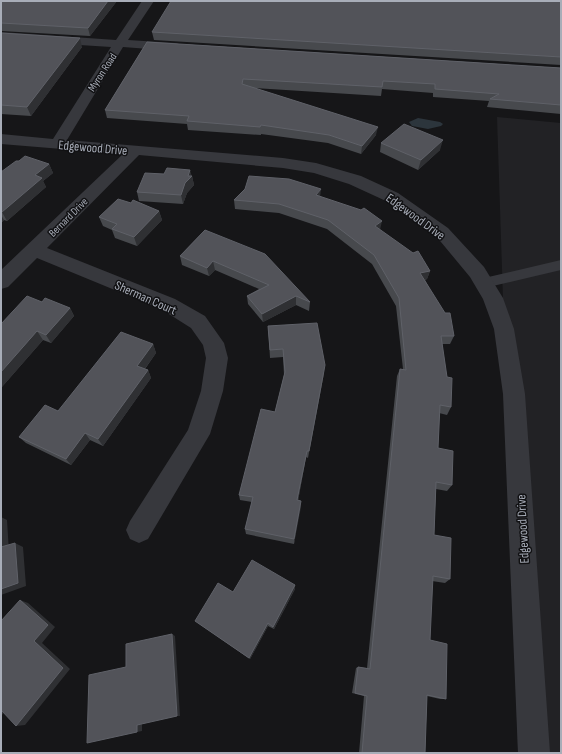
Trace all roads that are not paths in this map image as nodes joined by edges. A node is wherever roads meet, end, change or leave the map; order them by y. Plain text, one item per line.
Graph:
1 (148, 1) edge
2 (1, 36) edge
3 (121, 43) junction
4 (189, 48) edge
5 (1, 139) edge
6 (57, 144) junction
7 (134, 151) junction
8 (34, 250) junction
9 (561, 265) edge
10 (1, 282) edge
11 (484, 283) junction
12 (139, 530) dead end
13 (534, 753) edge

1 - 3 street, Myron Road
2 - 3 street
3 - 4 street
3 - 6 street, Myron Road
5 - 6 street, Edgewood Drive
6 - 7 street, Edgewood Drive
7 - 8 street, Bernard Drive
7 - 11 street, Edgewood Drive
8 - 10 street, Bernard Drive
8 - 12 street, Sherman Court
9 - 11 lane
11 - 13 street, Edgewood Drive

